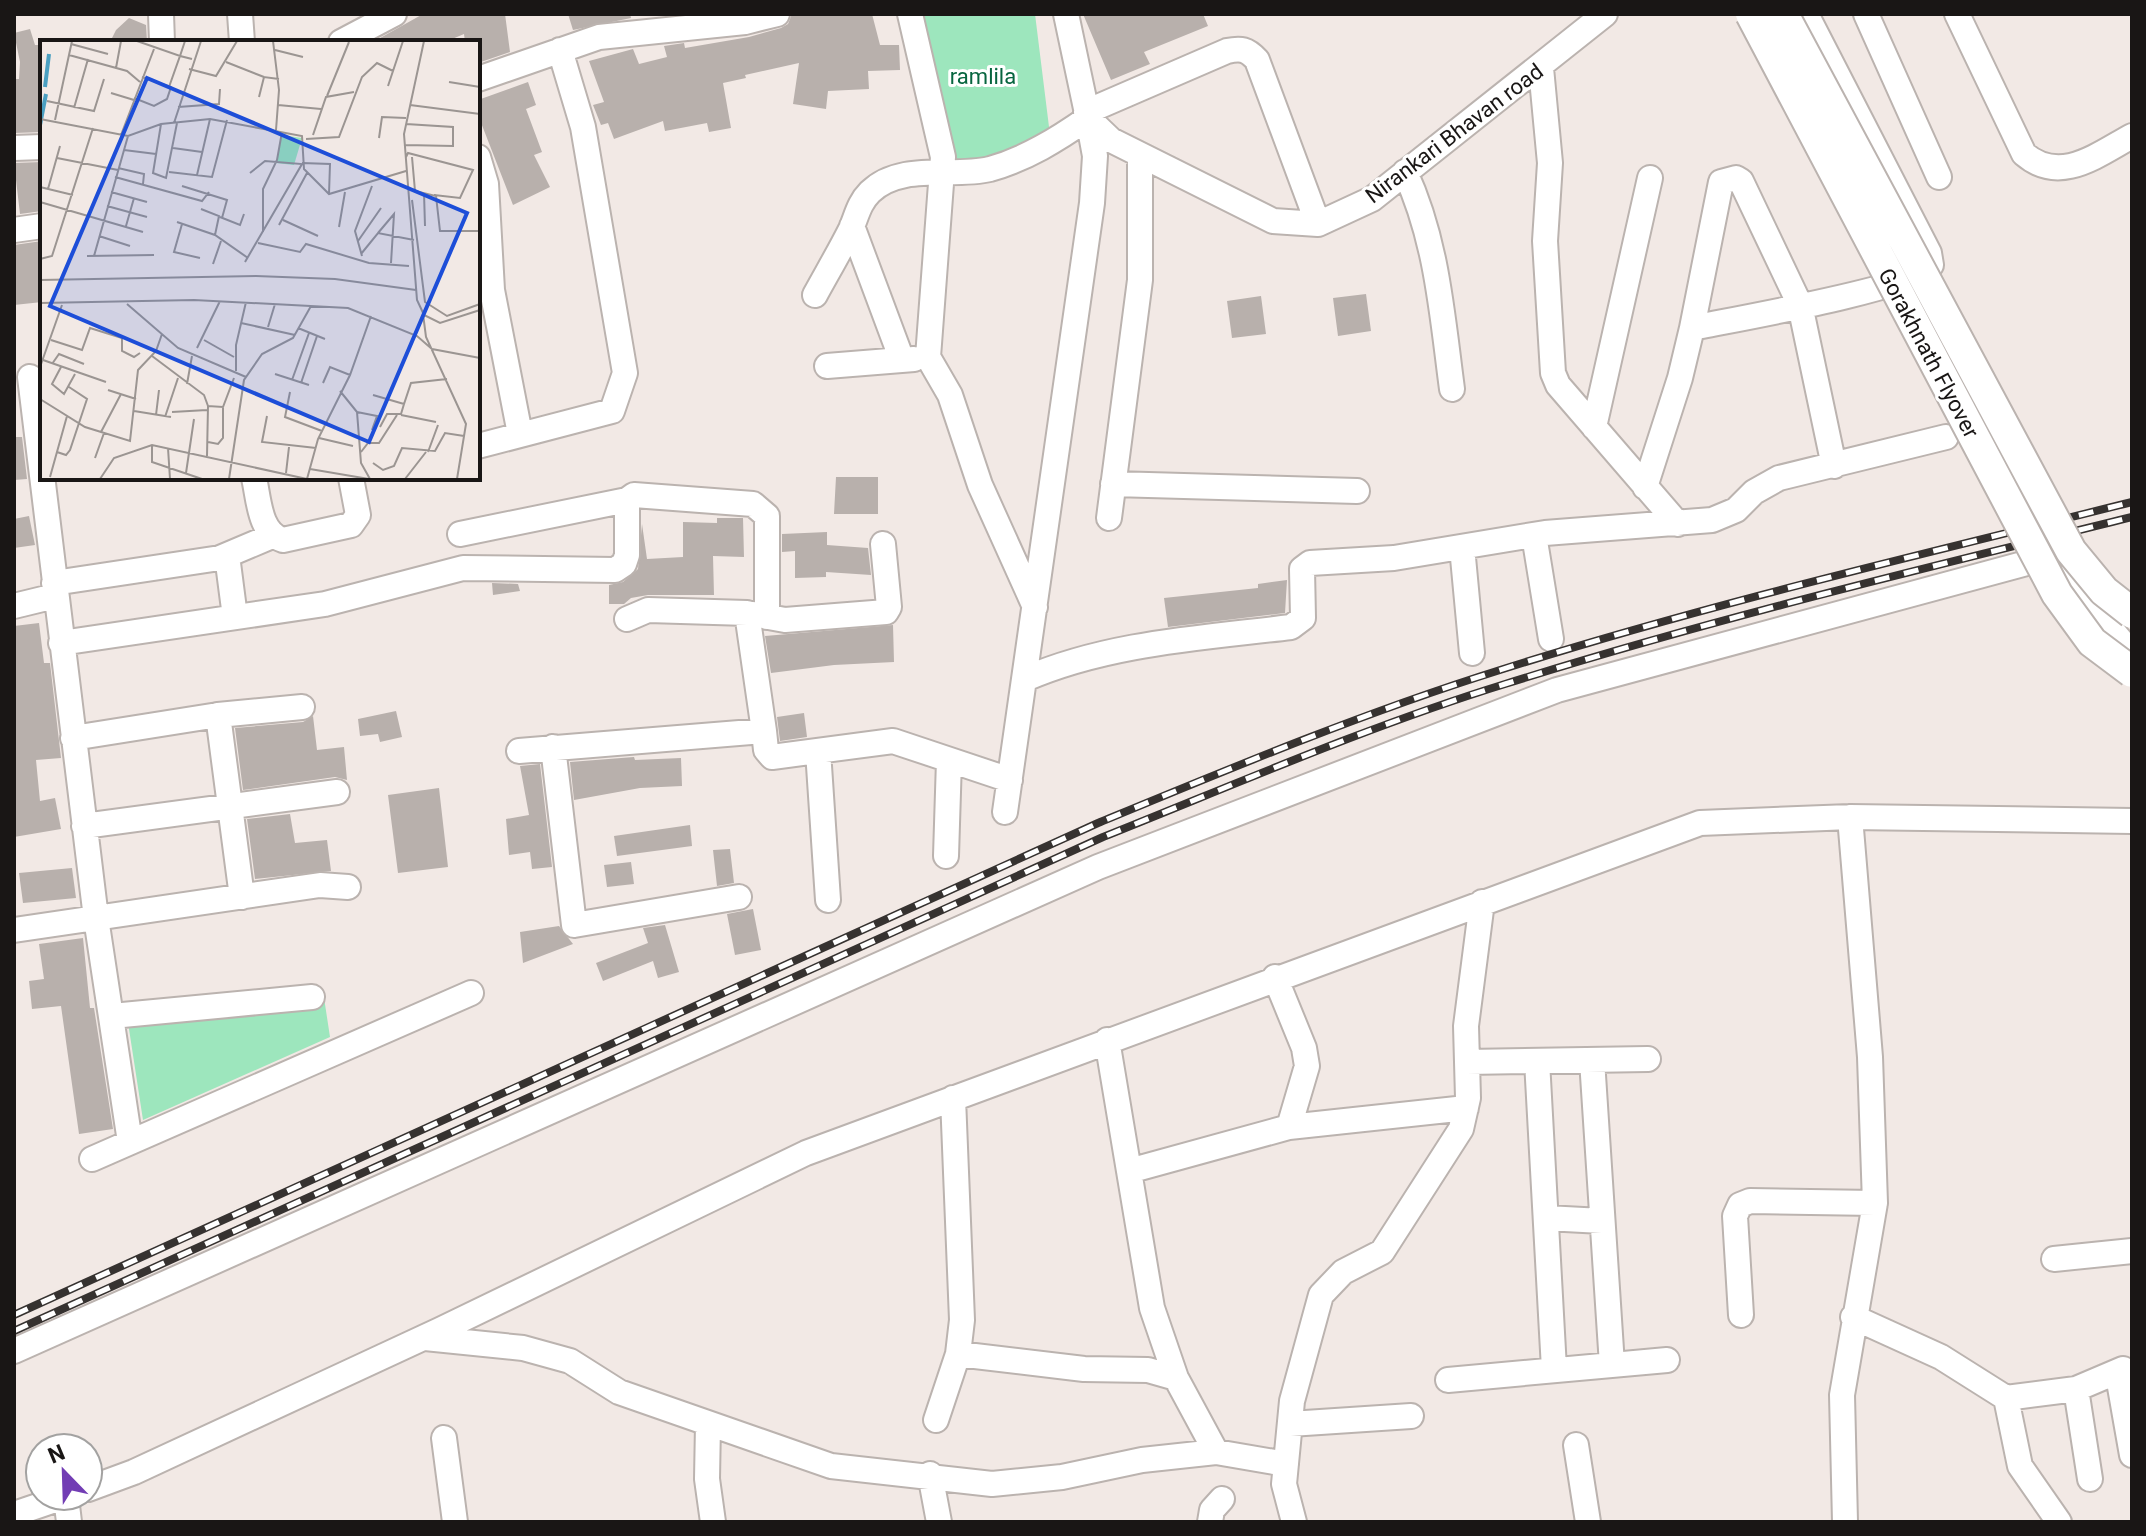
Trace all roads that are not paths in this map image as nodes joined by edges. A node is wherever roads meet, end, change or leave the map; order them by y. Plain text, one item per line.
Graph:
1 (161, 14) edge
2 (240, 14) edge
3 (394, 14) edge
4 (777, 14) edge
5 (910, 14) edge
6 (1066, 14) edge
7 (1605, 14) edge
8 (1751, 14) edge
9 (1783, 14) edge
10 (1806, 14) edge
11 (1866, 14) edge
12 (1957, 14) edge
13 (162, 40) edge
14 (242, 40) edge
15 (345, 40) edge
16 (560, 50) junction
17 (1541, 68) junction
18 (480, 78) edge
19 (1087, 115) junction
20 (2132, 136) edge
21 (40, 147) edge
22 (14, 148) edge
23 (1140, 157) junction
24 (480, 164) edge
25 (942, 172) junction
26 (1405, 172) junction
27 (1939, 177) dead end
28 (1650, 178) dead end
29 (1318, 224) junction
30 (40, 226) edge
31 (852, 226) junction
32 (14, 230) edge
33 (485, 293) edge
34 (815, 295) dead end
35 (1800, 305) junction
36 (1692, 328) junction
37 (928, 357) junction
38 (902, 360) junction
39 (827, 366) dead end
40 (29, 376) edge
41 (1452, 389) dead end
42 (1594, 427) junction
43 (520, 434) junction
44 (1946, 437) dead end
45 (480, 445) edge
46 (40, 458) edge
47 (1834, 466) junction
48 (42, 480) edge
49 (254, 480) edge
50 (359, 480) edge
51 (1113, 484) junction
52 (1645, 487) junction
53 (1357, 491) dead end
54 (627, 500) junction
55 (1109, 518) dead end
56 (1678, 524) junction
57 (460, 534) dead end
58 (1534, 535) junction
59 (272, 536) junction
60 (883, 544) dead end
61 (1462, 547) junction
62 (220, 558) junction
63 (54, 589) junction
64 (14, 606) edge
65 (1035, 607) junction
66 (2132, 613) edge
67 (757, 615) junction
68 (235, 617) junction
69 (627, 619) dead end
70 (1551, 639) dead end
71 (61, 643) junction
72 (1472, 653) dead end
73 (2132, 654) edge
74 (2132, 672) edge
75 (1025, 679) junction
76 (302, 707) dead end
77 (218, 715) junction
78 (764, 731) junction
79 (73, 738) junction
80 (553, 747) junction
81 (519, 751) dead end
82 (818, 751) junction
83 (949, 760) junction
84 (1010, 780) junction
85 (337, 792) dead end
86 (230, 806) junction
87 (1005, 812) dead end
88 (1850, 817) junction
89 (2132, 821) edge
90 (84, 826) junction
91 (946, 856) dead end
92 (348, 887) dead end
93 (242, 897) junction
94 (739, 897) dead end
95 (828, 900) dead end
96 (1482, 902) junction
97 (96, 918) junction
98 (14, 930) edge
99 (1275, 977) junction
100 (471, 993) dead end
101 (312, 997) dead end
102 (112, 1016) junction
103 (1107, 1040) junction
104 (1648, 1059) dead end
105 (1592, 1060) junction
106 (1537, 1061) junction
107 (1467, 1062) junction
108 (953, 1098) junction
109 (1466, 1108) junction
110 (1289, 1127) junction
111 (130, 1142) junction
112 (92, 1159) dead end
113 (1129, 1171) junction
114 (1875, 1203) junction
115 (1546, 1218) junction
116 (1602, 1221) junction
117 (2132, 1251) edge
118 (2054, 1259) dead end
119 (1741, 1315) dead end
120 (1853, 1317) junction
121 (424, 1337) junction
122 (14, 1351) edge
123 (958, 1354) junction
124 (1667, 1360) dead end
125 (2127, 1360) edge
126 (1612, 1365) junction
127 (1554, 1369) junction
128 (1176, 1378) junction
129 (1448, 1380) dead end
130 (2076, 1389) junction
131 (2006, 1398) junction
132 (1411, 1416) dead end
133 (936, 1420) dead end
134 (708, 1424) junction
135 (1290, 1424) junction
136 (444, 1438) dead end
137 (1576, 1445) dead end
138 (1216, 1452) junction
139 (2132, 1455) edge
140 (930, 1474) junction
141 (1285, 1474) junction
142 (2090, 1479) dead end
143 (104, 1483) edge
144 (1222, 1499) dead end
145 (455, 1522) edge
146 (713, 1522) edge
147 (939, 1522) edge
148 (1210, 1522) edge
149 (1294, 1522) edge
150 (1588, 1522) edge
151 (1845, 1522) edge
152 (2059, 1522) edge

1 - 13 street
2 - 14 street
3 - 15 street
4 - 16 street
5 - 25 street
6 - 19 street
7 - 17 street, Nirankari Bhavan road
8 - 74 main road, Gorakhnath Flyover, bridge
9 - 66 main road, Gorakhnath Flyover, bridge
10 - 35 street
11 - 27 street
12 - 20 street
16 - 18 street
16 - 43 street
17 - 26 street, Nirankari Bhavan road
17 - 42 street
19 - 23 street, Nirankari Bhavan road
19 - 25 street
19 - 29 street
19 - 65 street
21 - 22 street
23 - 29 street, Nirankari Bhavan road
23 - 51 street
24 - 33 street
25 - 31 street
25 - 37 street
26 - 29 street, Nirankari Bhavan road
26 - 41 street
28 - 42 street
30 - 32 street
31 - 34 street
31 - 38 street
33 - 43 street
35 - 36 street
35 - 36 street
35 - 47 street
36 - 52 street
37 - 38 street
37 - 65 street
38 - 39 street
40 - 46 street
42 - 52 street
43 - 45 street
44 - 47 street
47 - 56 street
48 - 63 street
49 - 59 street
50 - 59 street
51 - 53 street
51 - 55 street
52 - 56 street
54 - 57 street
54 - 67 street
54 - 68 street
56 - 58 street
58 - 61 street
58 - 70 street
59 - 62 street
60 - 67 street
61 - 72 street
61 - 75 street
62 - 63 street
62 - 68 street
63 - 64 street
63 - 71 street
65 - 75 street
67 - 69 street
67 - 78 street
68 - 71 street
71 - 79 street
73 - 122 street
75 - 84 street
76 - 77 street
77 - 79 street
77 - 86 street
78 - 80 street
78 - 82 street
79 - 90 street
80 - 81 street
80 - 94 street
82 - 83 street
82 - 95 street
83 - 84 street
83 - 91 street
84 - 87 street
85 - 86 street
86 - 90 street
86 - 93 street
88 - 89 street
88 - 96 street
88 - 114 street
90 - 97 street
92 - 93 street
93 - 97 street
96 - 99 street
96 - 107 street
97 - 98 street
97 - 102 street
99 - 103 street
99 - 110 street
100 - 111 street
101 - 102 street
102 - 111 street
103 - 108 street
103 - 113 street
104 - 105 street
105 - 106 street
105 - 116 street
106 - 107 street
106 - 115 street
107 - 109 street
108 - 121 street
108 - 123 street
109 - 110 street
109 - 135 street
110 - 113 street
111 - 112 street
113 - 128 street
114 - 119 street
114 - 120 street
115 - 116 street
115 - 127 street
116 - 126 street
117 - 118 street
120 - 131 street
120 - 151 street
121 - 134 street
121 - 143 street
123 - 128 street
123 - 133 street
124 - 126 street
125 - 130 street
125 - 139 street
126 - 127 street
127 - 129 street
128 - 138 street
130 - 131 street
130 - 142 street
131 - 152 street
132 - 135 street
134 - 140 street
134 - 146 street
135 - 141 street
136 - 145 street
137 - 150 street
138 - 140 street
138 - 141 street
140 - 147 street
141 - 149 street
144 - 148 street

